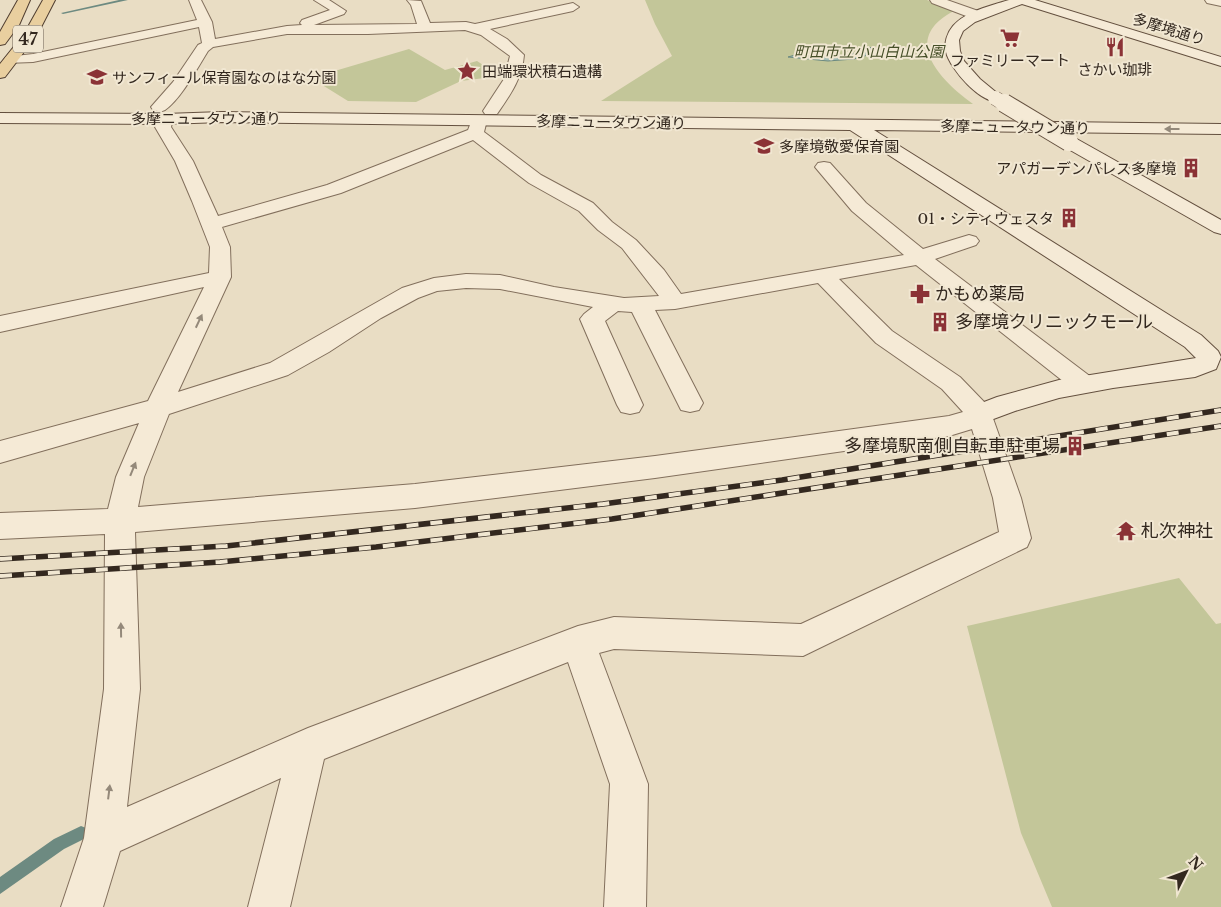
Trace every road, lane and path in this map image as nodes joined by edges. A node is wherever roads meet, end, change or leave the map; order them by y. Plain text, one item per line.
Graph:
1 (24, 0) edge
2 (49, 0) edge
3 (195, 0) edge
4 (320, 0) edge
5 (413, 0) edge
6 (936, 0) edge
7 (1021, 0) edge
8 (1211, 0) edge
9 (1221, 2) edge
10 (573, 7) dead end
11 (978, 16) junction
12 (204, 22) junction
13 (425, 27) junction
14 (477, 28) junction
15 (287, 30) junction
16 (0, 41) edge
17 (209, 44) junction
18 (11, 60) junction
19 (1221, 62) edge
20 (0, 74) edge
21 (0, 106) edge
22 (162, 113) junction
23 (1221, 115) edge
24 (0, 118) edge
25 (482, 122) junction
26 (853, 124) junction
27 (1221, 129) edge
28 (824, 167) dead end
29 (210, 224) junction
30 (1221, 228) edge
31 (969, 241) dead end
32 (919, 258) junction
33 (823, 276) junction
34 (220, 277) junction
35 (675, 302) junction
36 (615, 303) junction
37 (640, 304) junction
38 (0, 324) edge
39 (1082, 383) junction
40 (690, 403) dead end
41 (630, 405) dead end
42 (158, 408) junction
43 (980, 414) junction
44 (0, 452) edge
45 (120, 521) junction
46 (0, 526) edge
47 (578, 642) junction
48 (308, 747) junction
49 (104, 838) junction
50 (82, 907) edge
51 (269, 907) edge
52 (625, 907) edge

1 - 16 main road, 47
2 - 18 main road, 47
3 - 12 street
4 - 15 street
5 - 13 street
6 - 11 street
7 - 11 street
7 - 19 street, 多摩境通り
8 - 9 street
10 - 14 street
11 - 30 street, bridge
12 - 17 street
12 - 18 street
13 - 14 street
13 - 15 street
14 - 25 street
15 - 17 street
17 - 22 street
18 - 20 main road, 47
21 - 22 street, 多摩ニュータウン通り
22 - 24 street, 多摩ニュータウン通り
22 - 25 street, 多摩ニュータウン通り
22 - 29 street
23 - 25 street, 多摩ニュータウン通り
25 - 26 street, 多摩ニュータウン通り
25 - 29 street
25 - 35 street
27 -> 26 street, 多摩ニュータウン通り
26 - 39 street
28 - 32 street
29 - 34 street
31 - 32 street
32 - 33 street
32 - 39 street
33 - 35 street
33 - 43 street
34 - 38 street
42 -> 34 street
35 - 37 street
36 - 37 street
36 - 41 street
36 - 42 street
37 - 40 street
39 - 43 street
42 - 44 street
45 -> 42 street
43 - 45 street
43 - 47 street
45 - 46 street
49 -> 45 street
47 - 48 street
47 - 52 street
48 - 49 street
48 - 51 street
49 - 50 street

